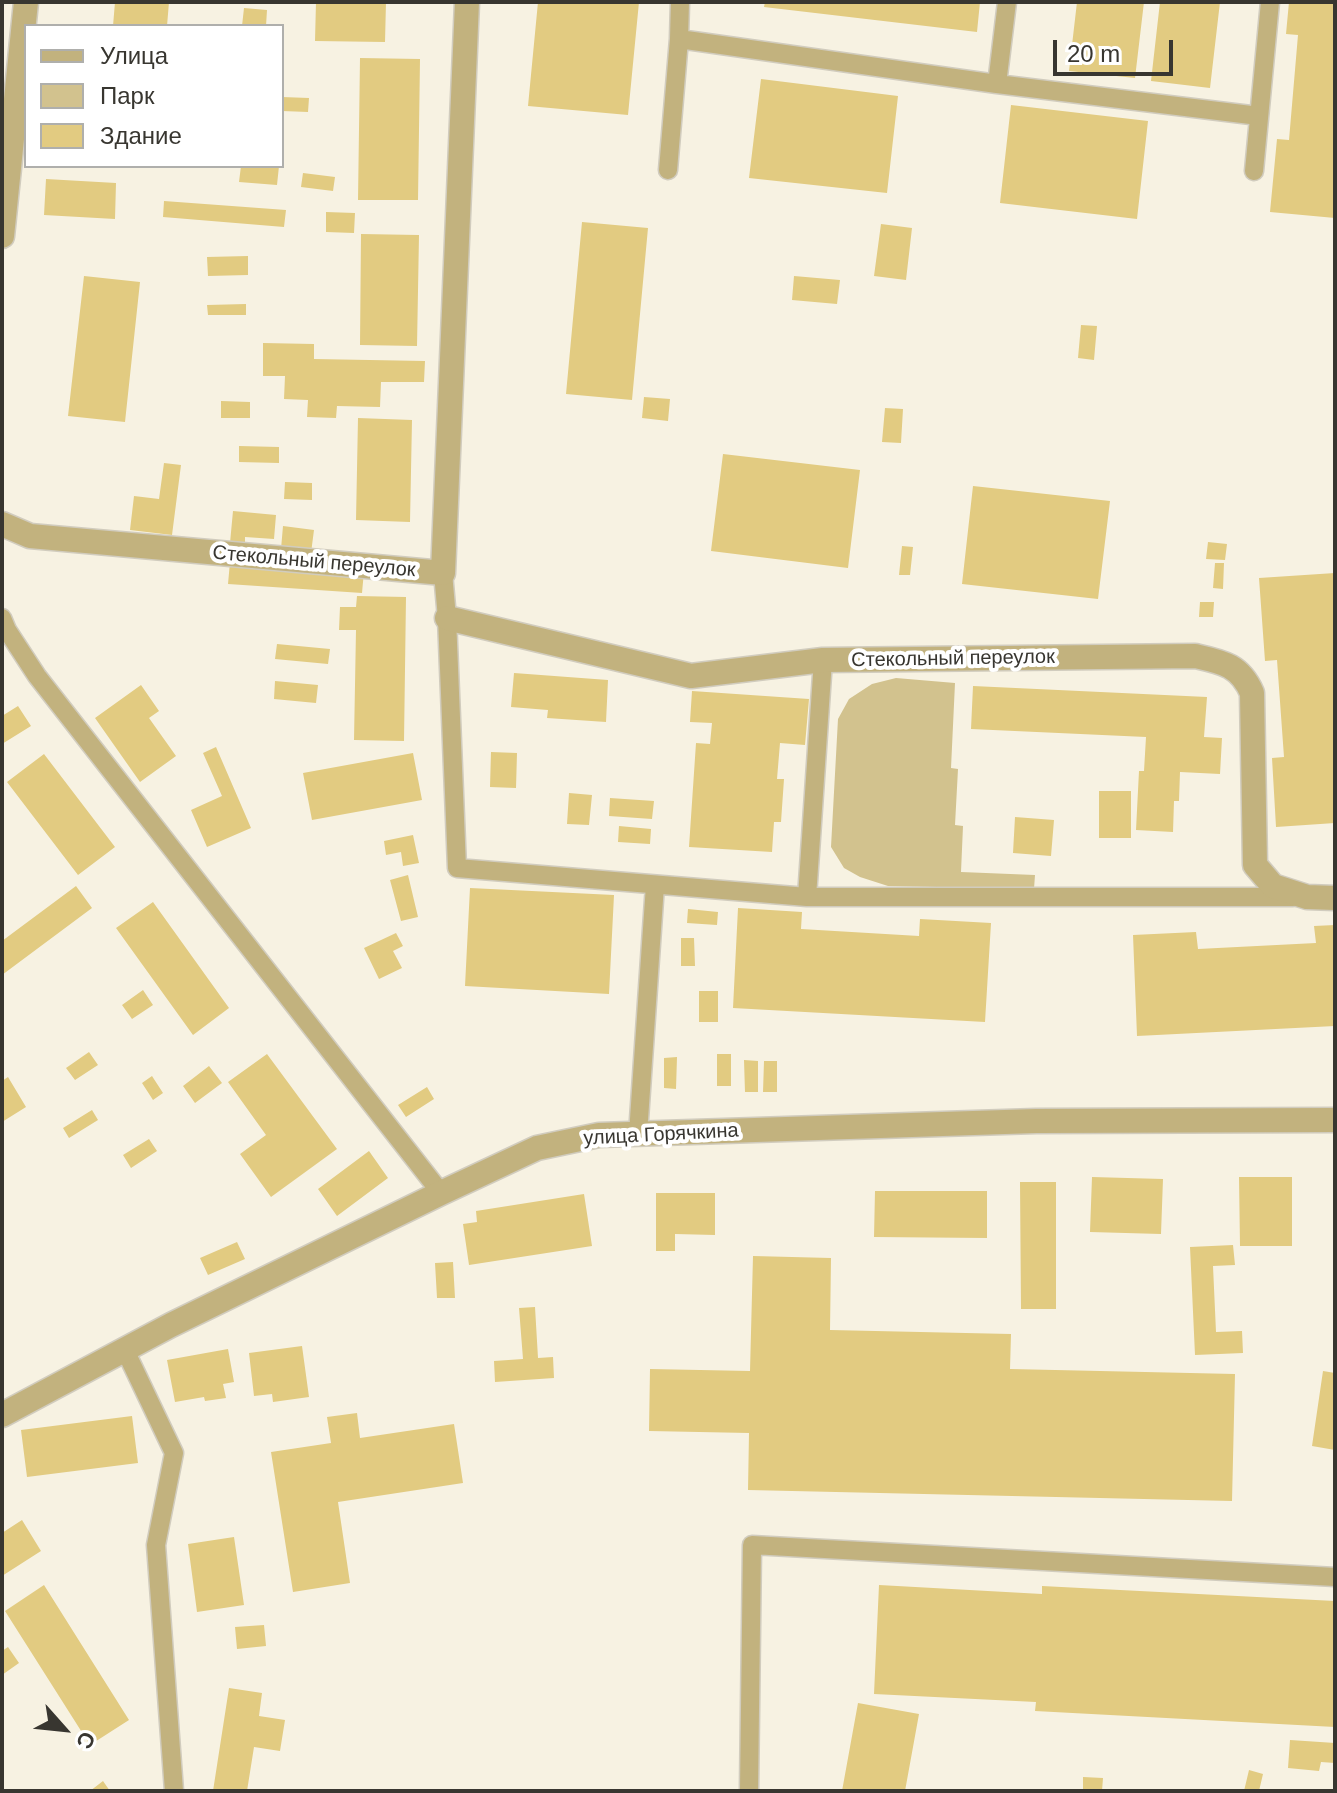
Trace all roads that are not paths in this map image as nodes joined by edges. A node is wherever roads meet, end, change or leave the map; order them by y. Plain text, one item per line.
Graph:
1 (26, 2) edge
2 (467, 2) edge
3 (680, 2) edge
4 (1007, 2) edge
5 (1270, 2) edge
6 (679, 39) junction
7 (997, 84) junction
8 (1259, 116) junction
9 (668, 170) dead end
10 (1254, 171) dead end
11 (2, 236) edge
12 (2, 524) edge
13 (443, 573) junction
14 (2, 618) edge
15 (447, 618) junction
16 (823, 660) junction
17 (655, 885) junction
18 (807, 897) junction
19 (1307, 897) junction
20 (1335, 898) edge
21 (1335, 1120) edge
22 (638, 1134) junction
23 (441, 1193) junction
24 (125, 1350) junction
25 (2, 1415) edge
26 (1335, 1577) edge
27 (174, 1791) edge
28 (749, 1791) edge

1 - 11 street
2 - 13 street, Стекольный переулок
3 - 6 lane
4 - 7 lane
5 - 8 lane
6 - 7 lane
6 - 9 lane
7 - 8 lane
8 - 10 lane
12 - 13 street, Стекольный переулок
13 - 15 lane
14 - 23 lane
15 - 16 street, Стекольный переулок
15 - 17 lane
16 - 18 lane
16 - 19 street, Стекольный переулок
17 - 18 lane
17 - 22 lane
18 - 19 lane
19 - 20 street
21 - 22 street, улица Горячкина
22 - 23 street, улица Горячкина
23 - 24 street, улица Горячкина
24 - 25 street, улица Горячкина
24 - 27 lane
26 - 28 lane

